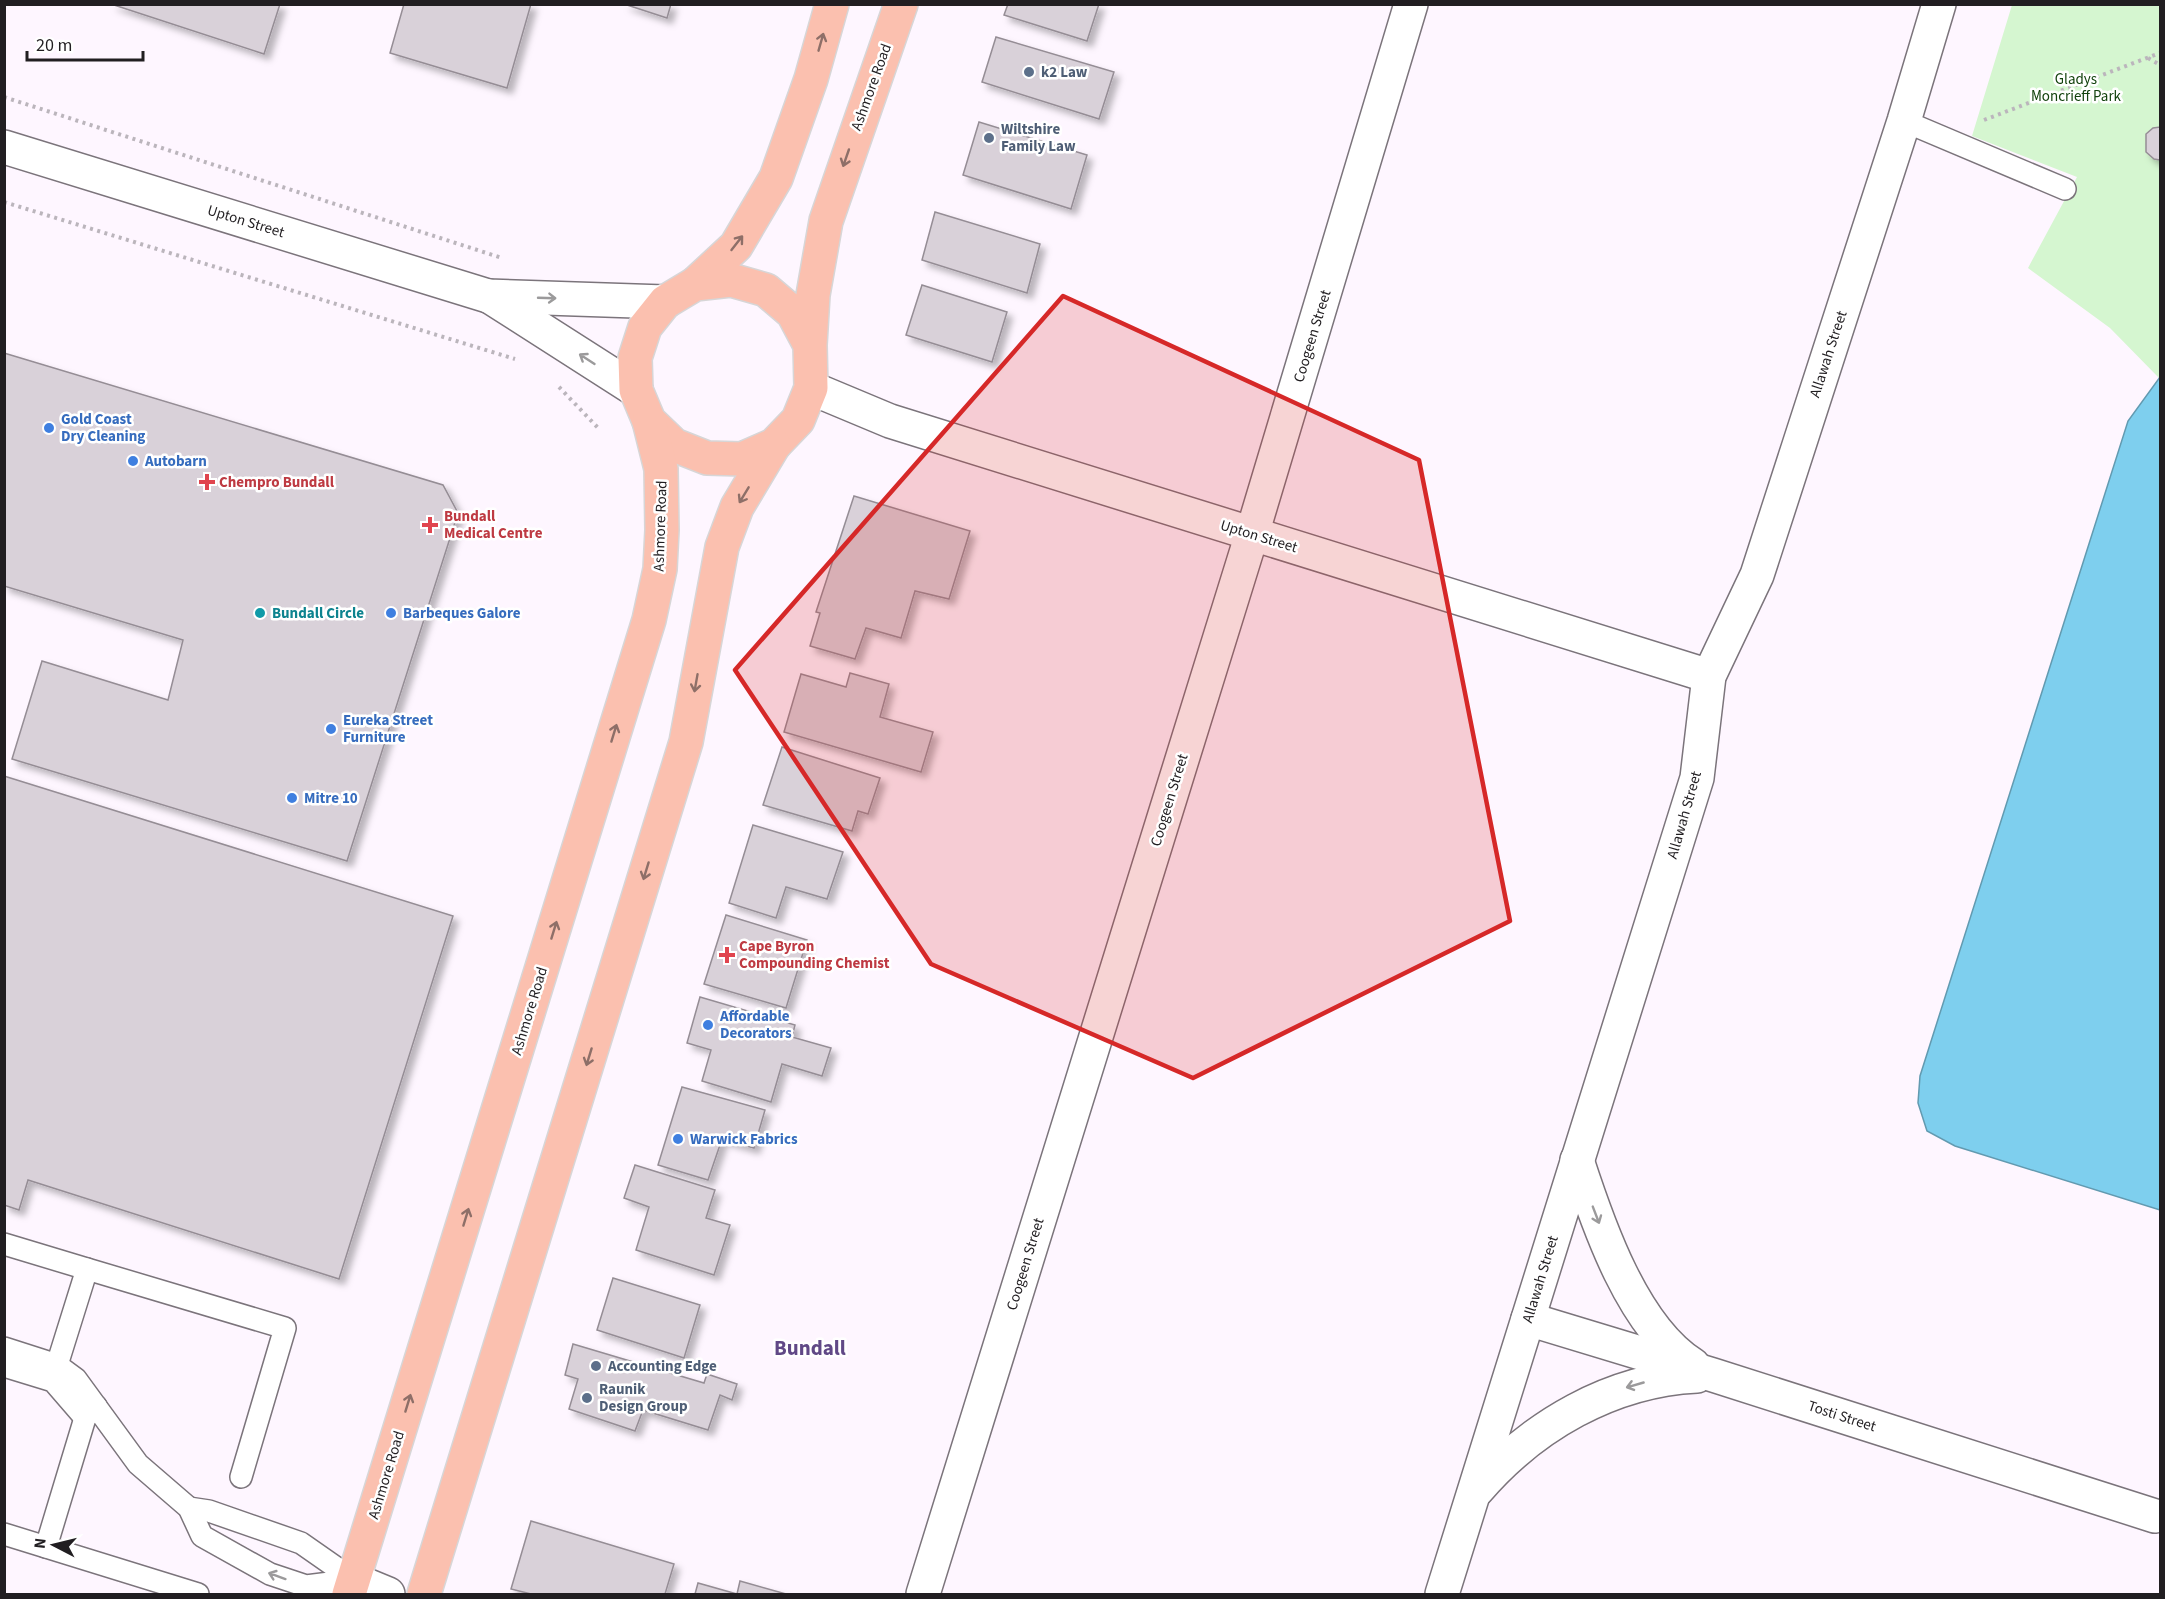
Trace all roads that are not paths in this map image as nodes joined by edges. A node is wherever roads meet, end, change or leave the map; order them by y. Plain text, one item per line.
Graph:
1 (832, 4) edge
2 (901, 4) edge
3 (1411, 4) edge
4 (1939, 4) edge
5 (1904, 121) junction
6 (4, 147) edge
7 (2065, 189) dead end
8 (695, 284) junction
9 (488, 296) junction
10 (665, 302) junction
11 (810, 345) junction
12 (812, 388) junction
13 (636, 390) junction
14 (649, 421) junction
15 (774, 445) junction
16 (1252, 534) junction
17 (1709, 676) junction
18 (1577, 1160) junction
19 (4, 1244) edge
20 (87, 1269) junction
21 (1528, 1319) junction
22 (4, 1348) edge
23 (57, 1365) junction
24 (4, 1366) edge
25 (1713, 1375) junction
26 (90, 1412) junction
27 (241, 1476) dead end
28 (1473, 1494) junction
29 (189, 1508) junction
30 (2155, 1516) dead end
31 (4, 1534) edge
32 (46, 1547) junction
33 (352, 1587) edge
34 (198, 1594) edge
35 (388, 1594) edge
36 (424, 1594) edge
37 (923, 1594) edge
38 (1442, 1594) edge

8 -> 1 main road
2 -> 11 main road, Ashmore Road
3 - 16 street, Coogeen Street
4 - 5 street, Allawah Street
5 - 7 lane
5 - 17 street, Allawah Street
6 - 9 street, Upton Street
8 - 10 main road
8 - 11 main road
9 -> 10 street, Upton Street
13 -> 9 street, Upton Street
10 - 13 main road
11 - 12 main road
12 - 15 main road
12 - 16 street, Upton Street
13 - 14 main road
14 - 15 main road
33 -> 14 main road, Ashmore Road
15 -> 36 main road
16 - 17 street, Upton Street
16 - 37 street, Coogeen Street
17 - 18 street, Allawah Street
18 - 21 street, Allawah Street
18 -> 25 street
19 - 20 lane
20 - 23 lane
20 - 27 lane
21 - 25 street, Tosti Street
21 - 28 street, Allawah Street
22 - 23 lane
23 - 26 lane
24 - 26 lane
25 -> 28 street
25 - 30 street, Tosti Street
26 - 29 lane
26 - 32 lane
28 - 38 street, Allawah Street
29 - 33 lane
33 -> 29 lane
31 - 32 lane
32 - 34 lane
33 - 35 street

